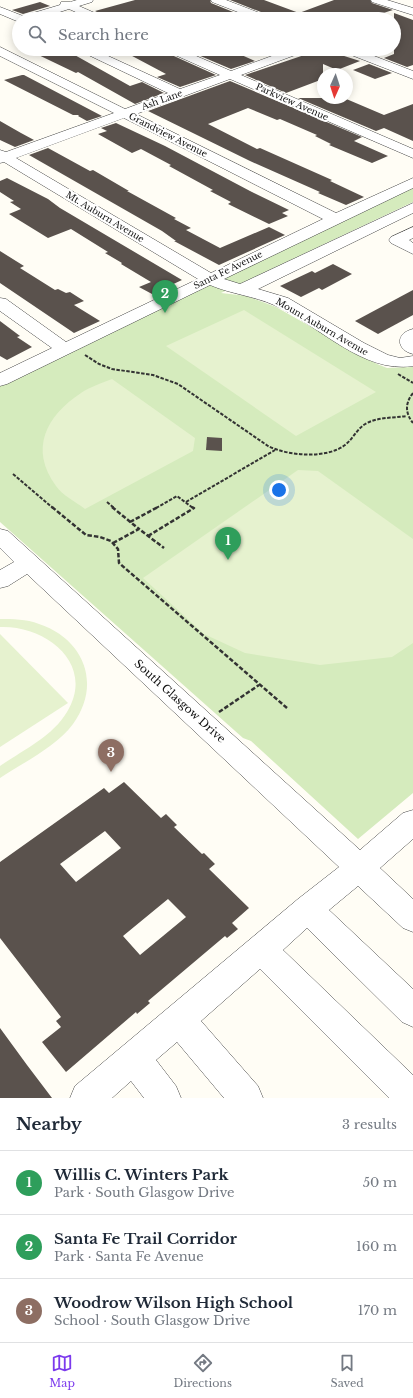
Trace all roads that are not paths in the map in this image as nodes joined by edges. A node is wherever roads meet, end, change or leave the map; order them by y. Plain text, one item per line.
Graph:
1 (57, 0) edge
2 (88, 0) edge
3 (216, 0) edge
4 (376, 0) edge
5 (69, 6) junction
6 (0, 10) edge
7 (81, 11) joint
8 (412, 11) edge
9 (49, 12) edge
10 (78, 12) edge
11 (248, 12) edge
12 (401, 14) edge
13 (12, 16) edge
14 (12, 23) edge
15 (6, 25) dead end
16 (0, 51) edge
17 (99, 56) edge
18 (186, 56) edge
19 (284, 56) edge
20 (363, 56) edge
21 (413, 75) edge
22 (232, 76) junction
23 (180, 94) junction
24 (125, 113) junction
25 (413, 154) edge
26 (2, 157) edge
27 (413, 182) edge
28 (413, 207) edge
29 (335, 219) junction
30 (413, 232) edge
31 (413, 248) edge
32 (210, 279) junction
33 (242, 290) junction
34 (0, 304) edge
35 (413, 334) edge
36 (64, 349) junction
37 (413, 349) edge
38 (413, 361) edge
39 (0, 380) edge
40 (0, 536) edge
41 (29, 563) junction
42 (0, 580) edge
43 (413, 822) edge
44 (359, 868) junction
45 (308, 909) junction
46 (413, 918) edge
47 (261, 949) junction
48 (413, 1011) edge
49 (179, 1019) junction
50 (134, 1058) junction
51 (87, 1098) edge
52 (164, 1098) edge
53 (246, 1098) edge
54 (413, 1098) edge

1 - 5 street
2 - 5 street
3 - 11 street
4 - 8 street
5 - 7 street
5 - 9 street
6 - 13 street
7 - 10 street
8 - 12 street
14 - 15 street
16 - 24 street, Grandview Avenue
17 - 23 street
18 - 22 street, Parkview Avenue
19 - 22 street, Ash Lane
20 - 21 street
22 - 23 street, Ash Lane
22 - 25 street, Parkview Avenue
23 - 24 street, Ash Lane
24 - 26 street, Ash Lane
24 - 29 street, Grandview Avenue
26 - 32 street, Mt. Auburn Avenue
27 - 29 street, Santa Fe Avenue
28 - 33 street
29 - 32 street, Santa Fe Avenue
30 - 31 street
32 - 33 street, Mount Auburn Avenue
32 - 36 street, Santa Fe Avenue
33 - 38 street, Mount Auburn Avenue
34 - 36 street
35 - 37 street
36 - 39 street, Santa Fe Avenue
40 - 41 street, South Glasgow Drive
41 - 42 street
41 - 44 street, South Glasgow Drive
43 - 44 street
44 - 45 street
44 - 46 street, South Glasgow Drive
45 - 47 street
45 - 48 street
47 - 49 street
47 - 54 street
49 - 50 street
49 - 53 street
50 - 51 street
50 - 52 street

